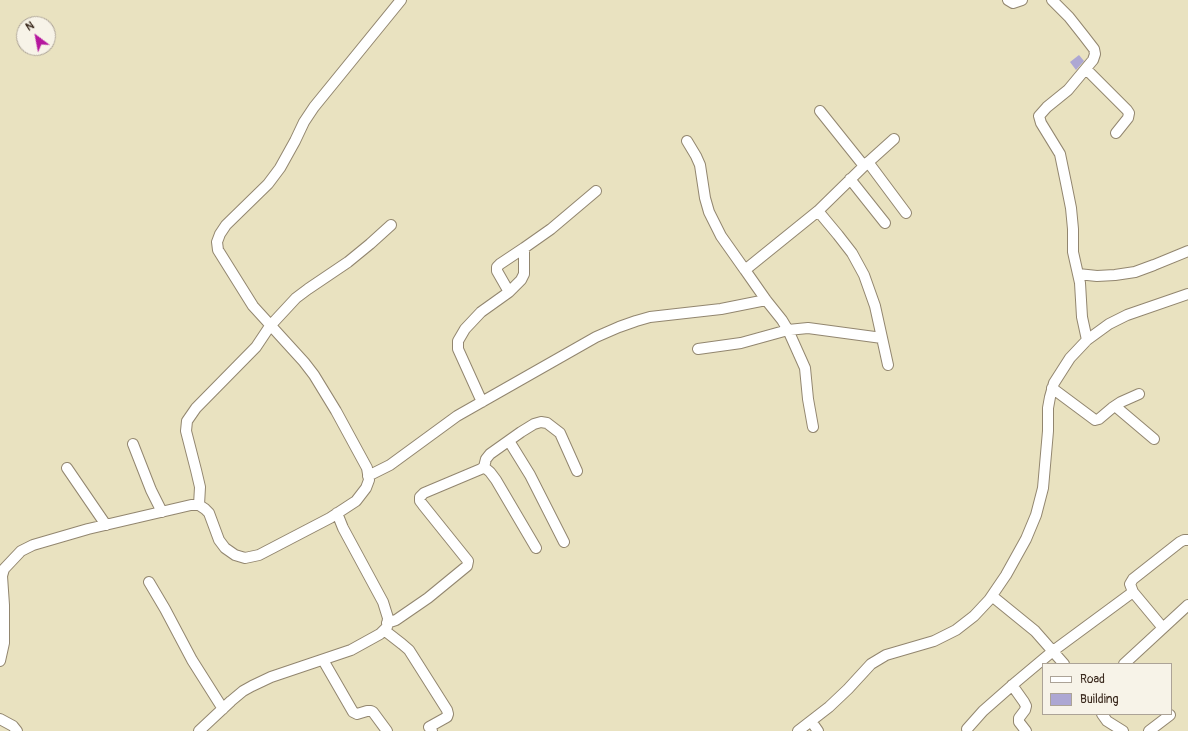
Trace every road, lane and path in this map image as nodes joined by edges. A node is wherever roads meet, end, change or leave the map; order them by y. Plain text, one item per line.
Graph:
1 (401, 0) edge
2 (1008, 0) edge
3 (1022, 0) edge
4 (1052, 0) edge
5 (1086, 69) junction
6 (820, 111) dead end
7 (1116, 133) dead end
8 (894, 139) dead end
9 (687, 141) dead end
10 (866, 164) junction
11 (850, 179) junction
12 (596, 191) dead end
13 (818, 211) junction
14 (906, 213) dead end
15 (885, 223) dead end
16 (391, 225) dead end
17 (524, 248) junction
18 (1188, 251) edge
19 (746, 270) junction
20 (1078, 274) junction
21 (509, 292) junction
22 (1188, 294) edge
23 (766, 300) junction
24 (270, 326) junction
25 (788, 330) junction
26 (882, 338) junction
27 (1087, 340) junction
28 (698, 349) dead end
29 (888, 364) dead end
30 (1052, 388) junction
31 (1139, 394) dead end
32 (482, 402) junction
33 (1115, 406) junction
34 (814, 427) dead end
35 (1154, 439) dead end
36 (509, 441) junction
37 (134, 444) dead end
38 (484, 467) junction
39 (67, 468) dead end
40 (577, 471) dead end
41 (368, 476) junction
42 (199, 506) junction
43 (162, 512) junction
44 (340, 521) junction
45 (106, 525) junction
46 (1188, 540) edge
47 (564, 542) dead end
48 (536, 548) dead end
49 (149, 582) dead end
50 (1133, 592) junction
51 (992, 596) junction
52 (1188, 605) edge
53 (386, 626) junction
54 (1163, 628) junction
55 (1053, 652) junction
56 (323, 660) junction
57 (0, 662) edge
58 (1063, 663) edge
59 (1125, 663) edge
60 (1012, 685) junction
61 (223, 709) junction
62 (1103, 715) edge
63 (1170, 715) edge
64 (0, 719) edge
65 (811, 721) junction
66 (967, 729) dead end
67 (428, 730) edge
68 (17, 731) edge
69 (200, 731) edge
70 (387, 731) edge
71 (798, 731) edge
72 (818, 731) edge
73 (1026, 731) edge
74 (1123, 731) edge
75 (1149, 731) edge

1 - 24 street
2 - 3 street
4 - 5 street
5 - 7 street
5 - 20 street
6 - 10 street
8 - 10 street
9 - 19 street
10 - 11 street
10 - 14 street
11 - 13 street
11 - 15 street
12 - 17 street
13 - 19 street
13 - 26 street
16 - 24 street
17 - 21 street
17 - 21 street
18 - 20 street
19 - 23 street
20 - 27 street
21 - 32 street
22 - 27 street
23 - 25 street
23 - 32 street
24 - 41 street
24 - 42 street
25 - 26 street
25 - 28 street
25 - 34 street
26 - 29 street
27 - 30 street
30 - 33 street
30 - 51 street
31 - 33 street
32 - 41 street
33 - 35 street
36 - 38 street
36 - 40 street
36 - 47 street
37 - 43 street
38 - 48 street
38 - 53 street
39 - 45 street
41 - 44 street
42 - 43 street
42 - 44 street
43 - 45 street
44 - 53 street
45 - 57 street
46 - 50 street
49 - 61 street
50 - 54 street
50 - 55 street
51 - 55 street
51 - 65 street
52 - 54 street
53 - 56 street
53 - 67 street
54 - 59 street
55 - 58 street
55 - 60 street
56 - 61 street
56 - 70 street
60 - 66 street
60 - 73 street
61 - 69 street
62 - 74 street
63 - 75 street
64 - 68 street
65 - 71 street
65 - 72 street

